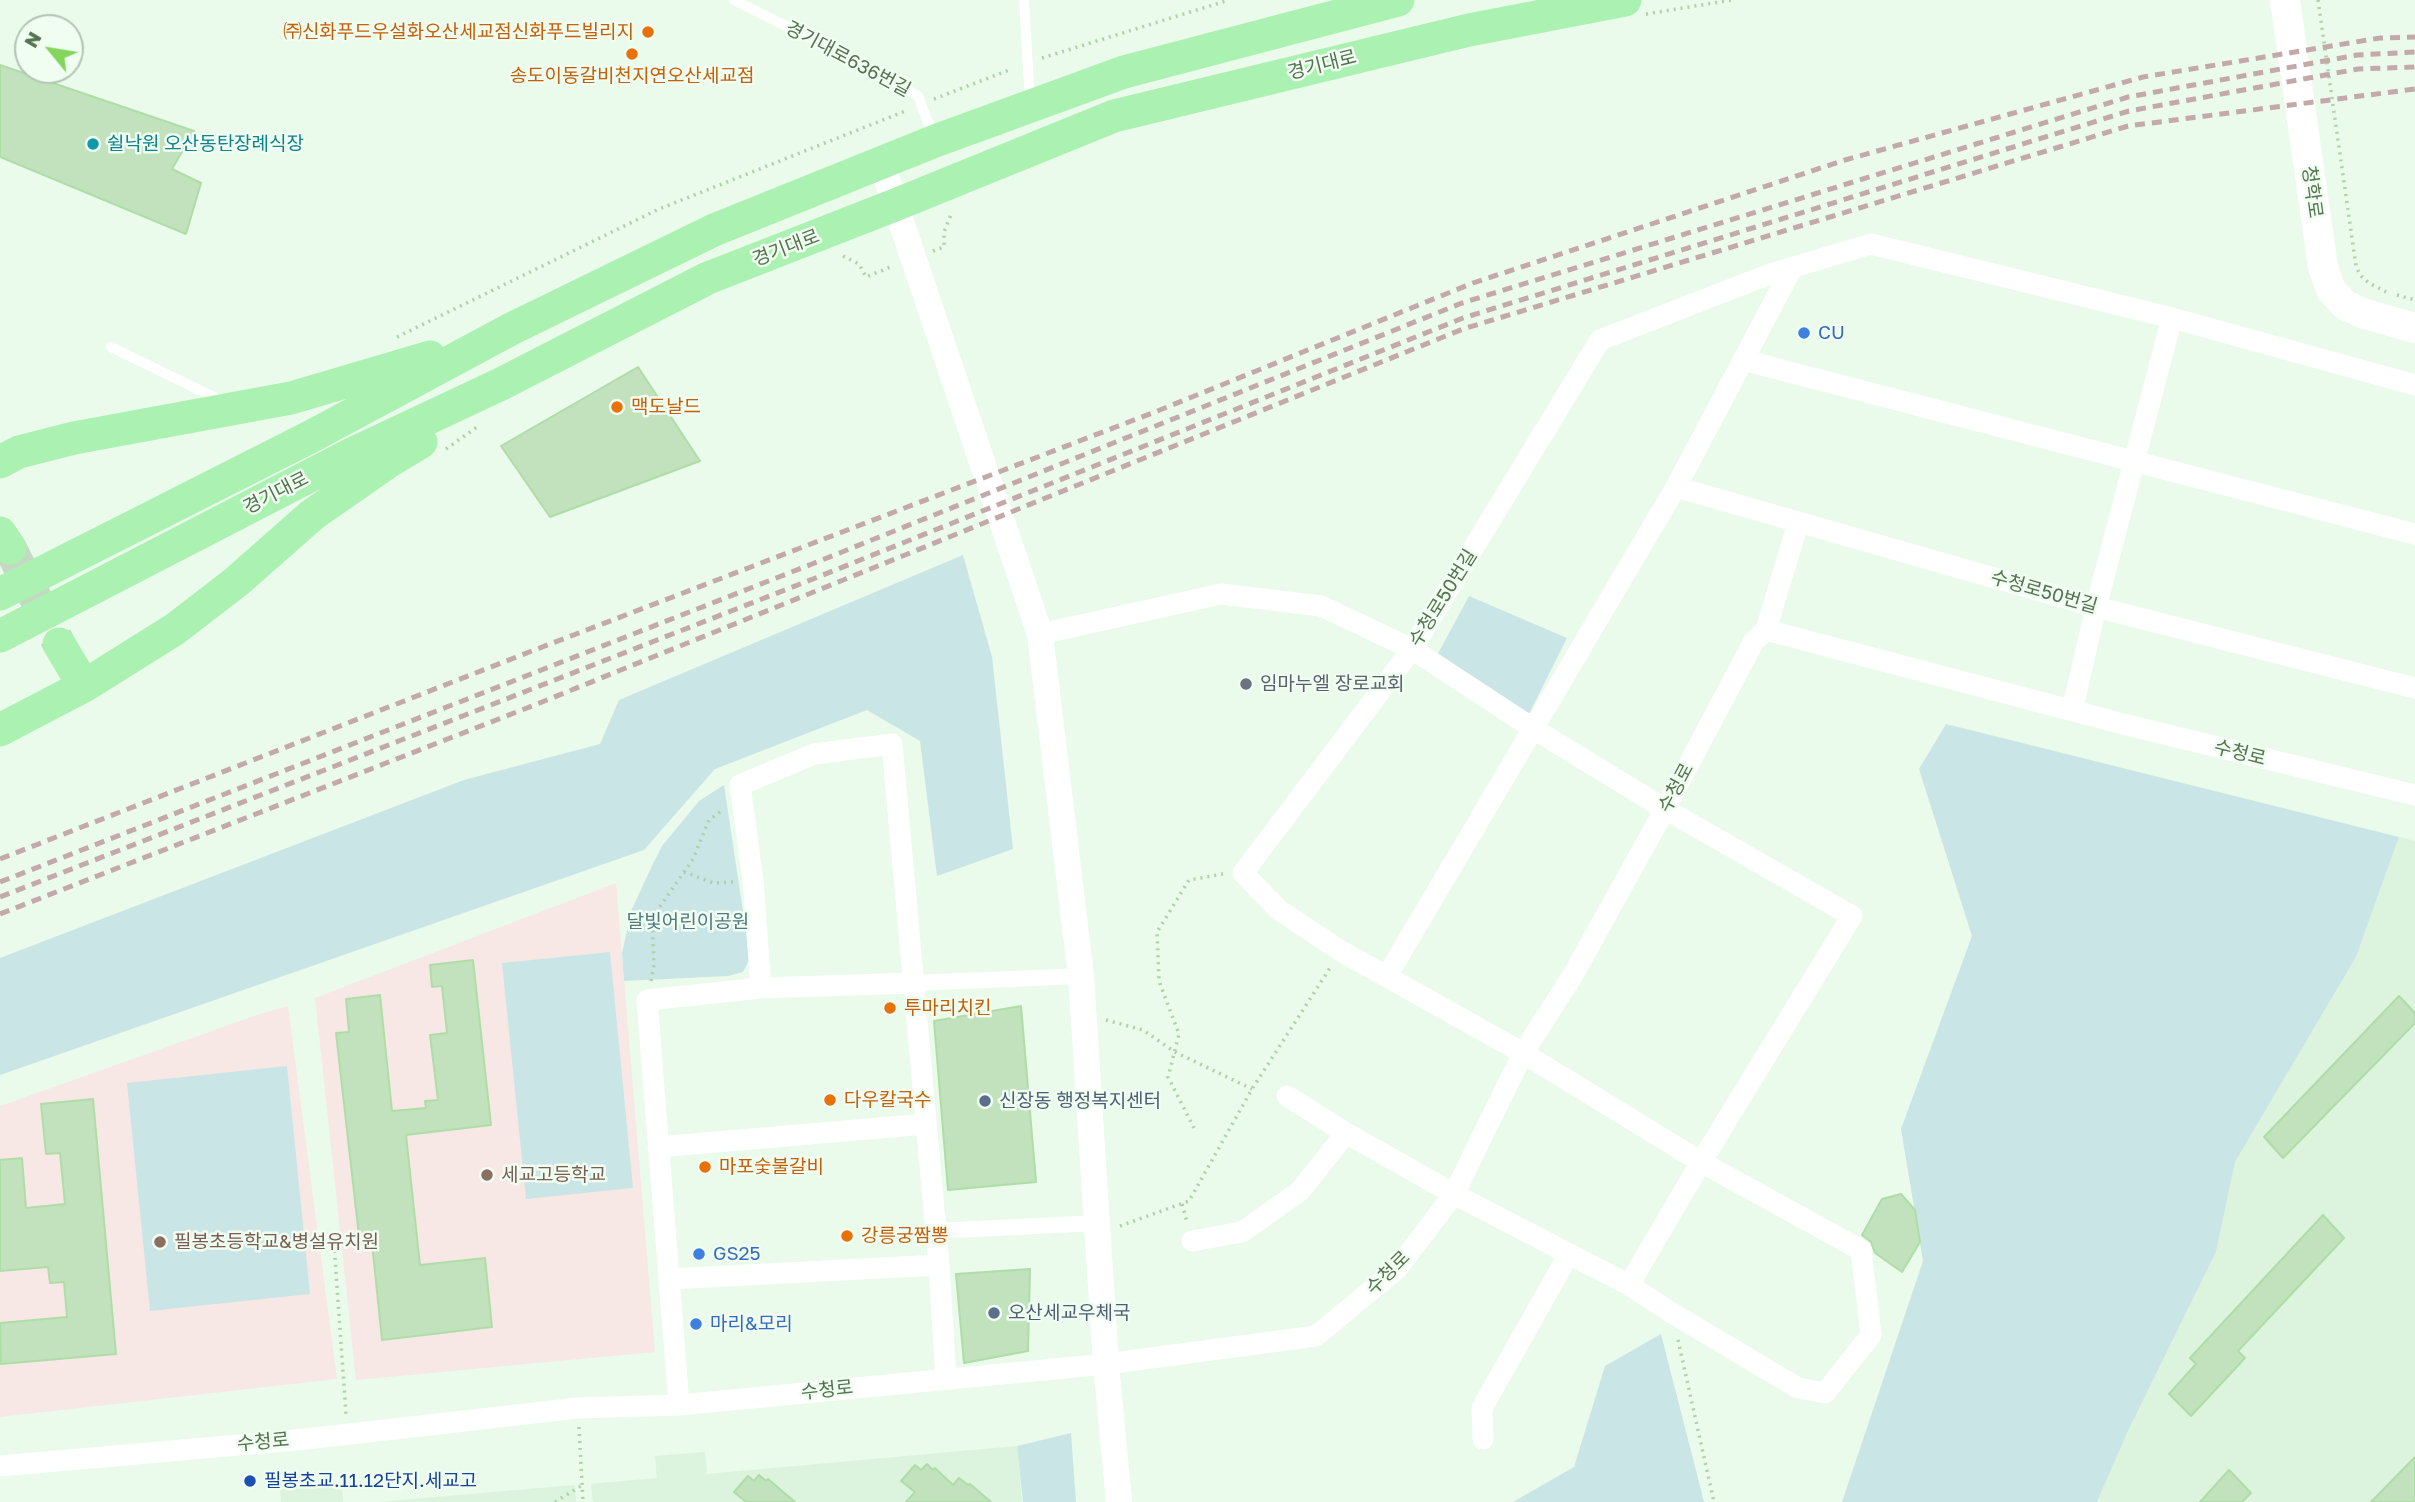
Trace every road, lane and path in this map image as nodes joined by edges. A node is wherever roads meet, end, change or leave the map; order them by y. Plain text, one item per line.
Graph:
1 (734, 0) edge
2 (1024, 0) edge
3 (1229, 0) edge
4 (1398, 0) edge
5 (1732, 0) edge
6 (2285, 0) edge
7 (2318, 0) edge
8 (1634, 7) edge
9 (1027, 63) junction
10 (921, 104) junction
11 (1030, 106) junction
12 (935, 141) junction
13 (881, 162) junction
14 (961, 203) dead end
15 (895, 205) junction
16 (944, 247) dead end
17 (837, 255) dead end
18 (1792, 268) junction
19 (866, 277) dead end
20 (2415, 300) edge
21 (2172, 318) junction
22 (2415, 328) edge
23 (396, 338) dead end
24 (484, 343) junction
25 (111, 347) dead end
26 (1743, 360) junction
27 (501, 383) junction
28 (2415, 385) edge
29 (240, 408) junction
30 (485, 421) dead end
31 (445, 450) dead end
32 (2134, 460) junction
33 (0, 462) edge
34 (1676, 487) junction
35 (1798, 523) junction
36 (2415, 534) edge
37 (0, 594) edge
38 (2096, 607) junction
39 (1766, 630) junction
40 (1040, 634) junction
41 (0, 636) edge
42 (59, 644) tunnel mouth
43 (1412, 649) junction
44 (84, 685) junction
45 (2415, 688) edge
46 (2073, 711) junction
47 (1534, 729) junction
48 (0, 730) edge
49 (2415, 795) edge
50 (741, 797) junction
51 (1665, 809) junction
52 (684, 872) junction
53 (1243, 873) junction
54 (753, 881) junction
55 (1341, 951) junction
56 (1081, 976) junction
57 (1387, 976) junction
58 (913, 983) junction
59 (761, 988) junction
60 (647, 1000) junction
61 (1083, 1014) junction
62 (1175, 1052) junction
63 (1523, 1053) junction
64 (1252, 1089) junction
65 (1287, 1096) dead end
66 (926, 1124) junction
67 (1195, 1128) dead end
68 (1346, 1133) junction
69 (658, 1147) junction
70 (1701, 1163) junction
71 (1454, 1194) junction
72 (1098, 1229) junction
73 (935, 1231) junction
74 (1192, 1241) dead end
75 (334, 1244) dead end
76 (1569, 1254) junction
77 (939, 1265) junction
78 (670, 1279) junction
79 (1629, 1284) junction
80 (1672, 1313) junction
81 (1106, 1364) junction
82 (946, 1379) junction
83 (679, 1405) junction
84 (578, 1408) junction
85 (347, 1434) junction
86 (1483, 1439) dead end
87 (0, 1466) edge
88 (581, 1486) junction
89 (555, 1502) edge
90 (583, 1502) edge
91 (1119, 1502) edge
92 (1714, 1502) edge

1 - 10 lane, 경기대로636번길
2 - 9 lane
3 - 9 path
4 - 11 main road, 경기대로
5 - 8 path
6 - 22 main road, 청학로
7 - 20 path
8 - 15 main road, 경기대로
9 - 10 path
9 - 11 lane
10 - 12 lane, 경기대로636번길
10 - 23 path
11 - 12 main road, 경기대로
12 - 13 main road, 경기대로
13 - 15 street
13 - 24 main road, 경기대로
14 - 16 path
15 - 27 main road, 경기대로
15 - 40 street
17 - 19 path
18 - 21 street, 수청로50번길
18 - 26 street
18 - 43 street, 수청로50번길
21 - 28 street, 수청로50번길
21 - 32 street
24 - 29 main road
24 - 37 main road, 경기대로
25 - 29 lane
26 - 32 street
26 - 34 street
27 - 41 main road, 경기대로
27 - 44 main road
29 - 33 main road
30 - 31 path
32 - 36 street
32 - 38 street
34 - 35 street, 수청로50번길
34 - 47 street
35 - 38 street, 수청로50번길
35 - 39 street
38 - 45 street, 수청로50번길
38 - 46 street
39 - 46 street, 수청로
39 - 51 street, 수청로
40 - 43 street
40 - 56 street
42 - 44 main road
43 - 47 street
43 - 53 street, 수청로50번길
44 - 48 main road
46 - 49 street, 수청로
47 - 51 street
47 - 57 street
50 - 52 path
50 - 54 street
50 - 58 street
51 - 63 street, 수청로
51 - 70 street
52 - 54 path
52 - 60 path
53 - 55 street
53 - 62 path
54 - 59 street
55 - 57 street
55 - 64 path
56 - 58 street
56 - 61 street
57 - 63 street
58 - 59 street
58 - 66 street
59 - 60 street
60 - 69 street
61 - 62 path
61 - 72 street
62 - 64 path
62 - 67 path
63 - 70 street
63 - 71 street, 수청로
64 - 72 path
65 - 68 street
66 - 69 street
66 - 73 street
68 - 71 street
68 - 74 street
69 - 78 street
70 - 79 street
70 - 80 street
71 - 76 street
71 - 81 street, 수청로
72 - 73 street
72 - 81 street
73 - 77 street
75 - 85 path
76 - 79 street
76 - 86 street
77 - 78 street
77 - 82 street
78 - 83 street
79 - 80 street
80 - 92 path
81 - 82 street, 수청로
81 - 91 street
82 - 83 street, 수청로
83 - 84 street, 수청로
84 - 85 street, 수청로
84 - 88 path
85 - 87 street, 수청로
88 - 89 path
88 - 90 path

